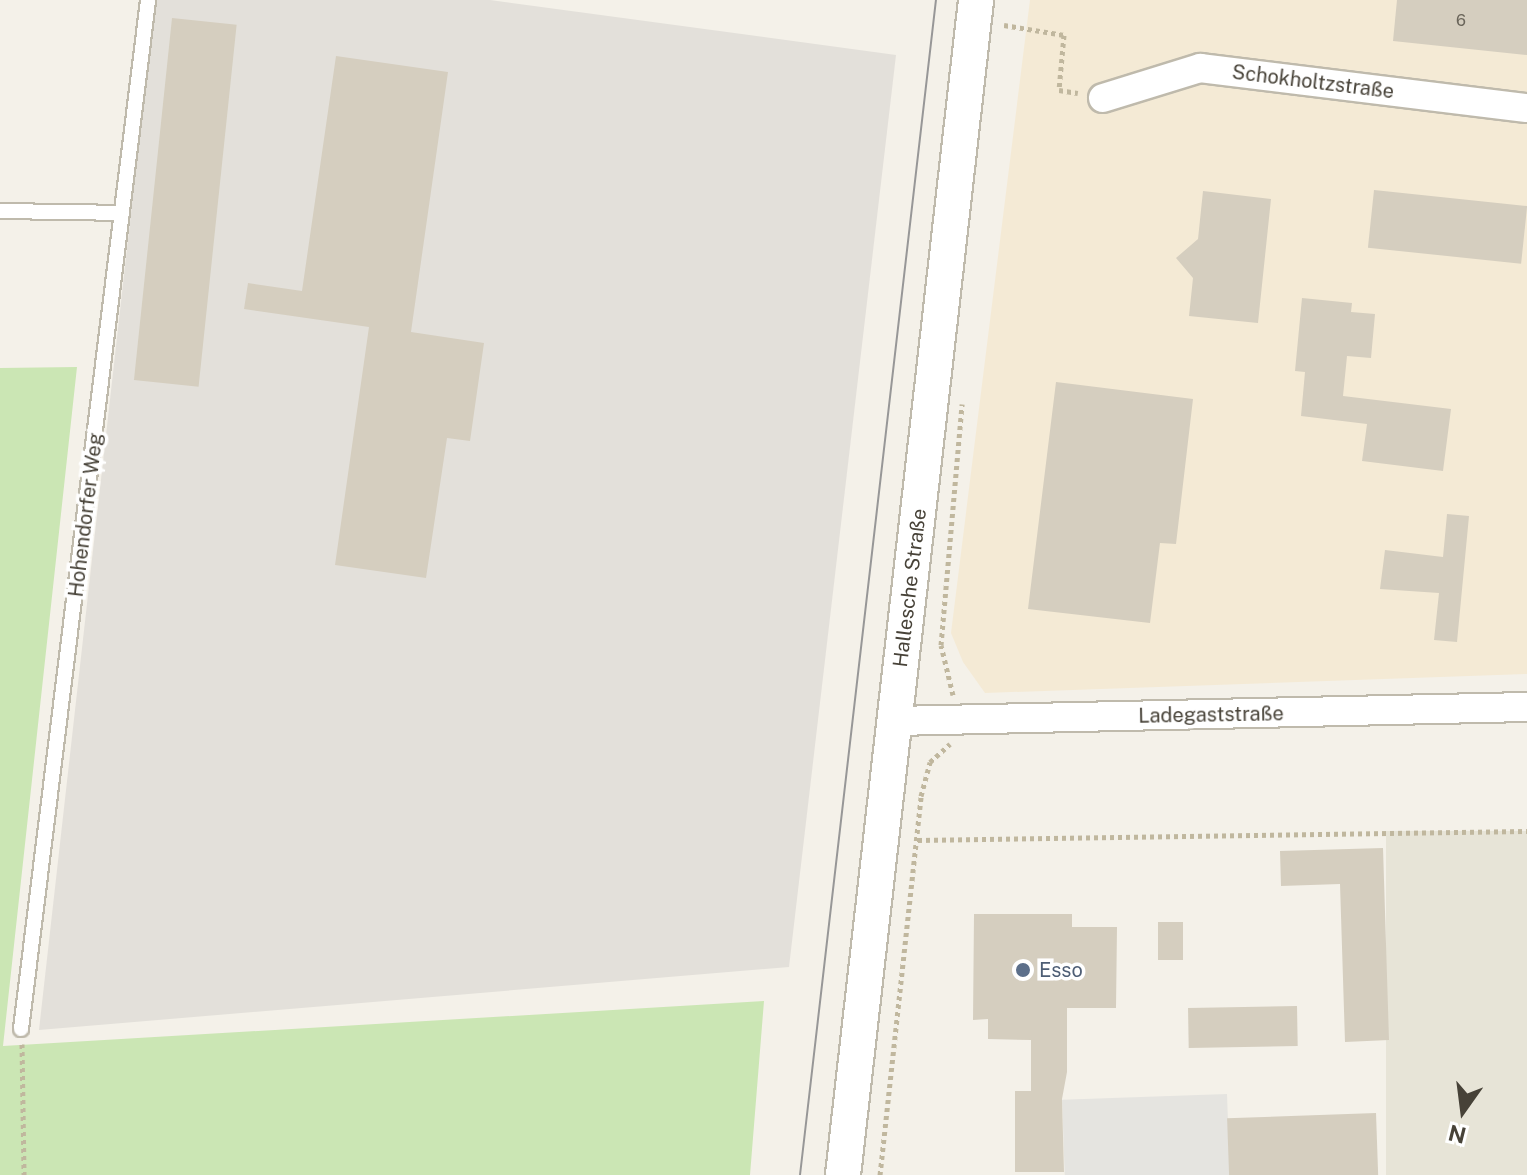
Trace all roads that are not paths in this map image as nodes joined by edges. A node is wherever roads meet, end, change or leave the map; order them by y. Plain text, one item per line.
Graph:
1 (148, 0) edge
2 (991, 6) edge
3 (1103, 98) road end
4 (1527, 108) edge
5 (0, 211) edge
6 (122, 213) junction
7 (1527, 707) edge
8 (895, 721) junction
9 (21, 1029) road end
10 (843, 1175) edge

1 - 6 lane, Hohendorfer Weg
2 - 8 street, Hallesche Straße
3 - 4 street, Schokholtzstraße
5 - 6 lane
6 - 9 lane, Hohendorfer Weg
7 - 8 street, Ladegaststraße
8 - 10 street, Hallesche Straße

